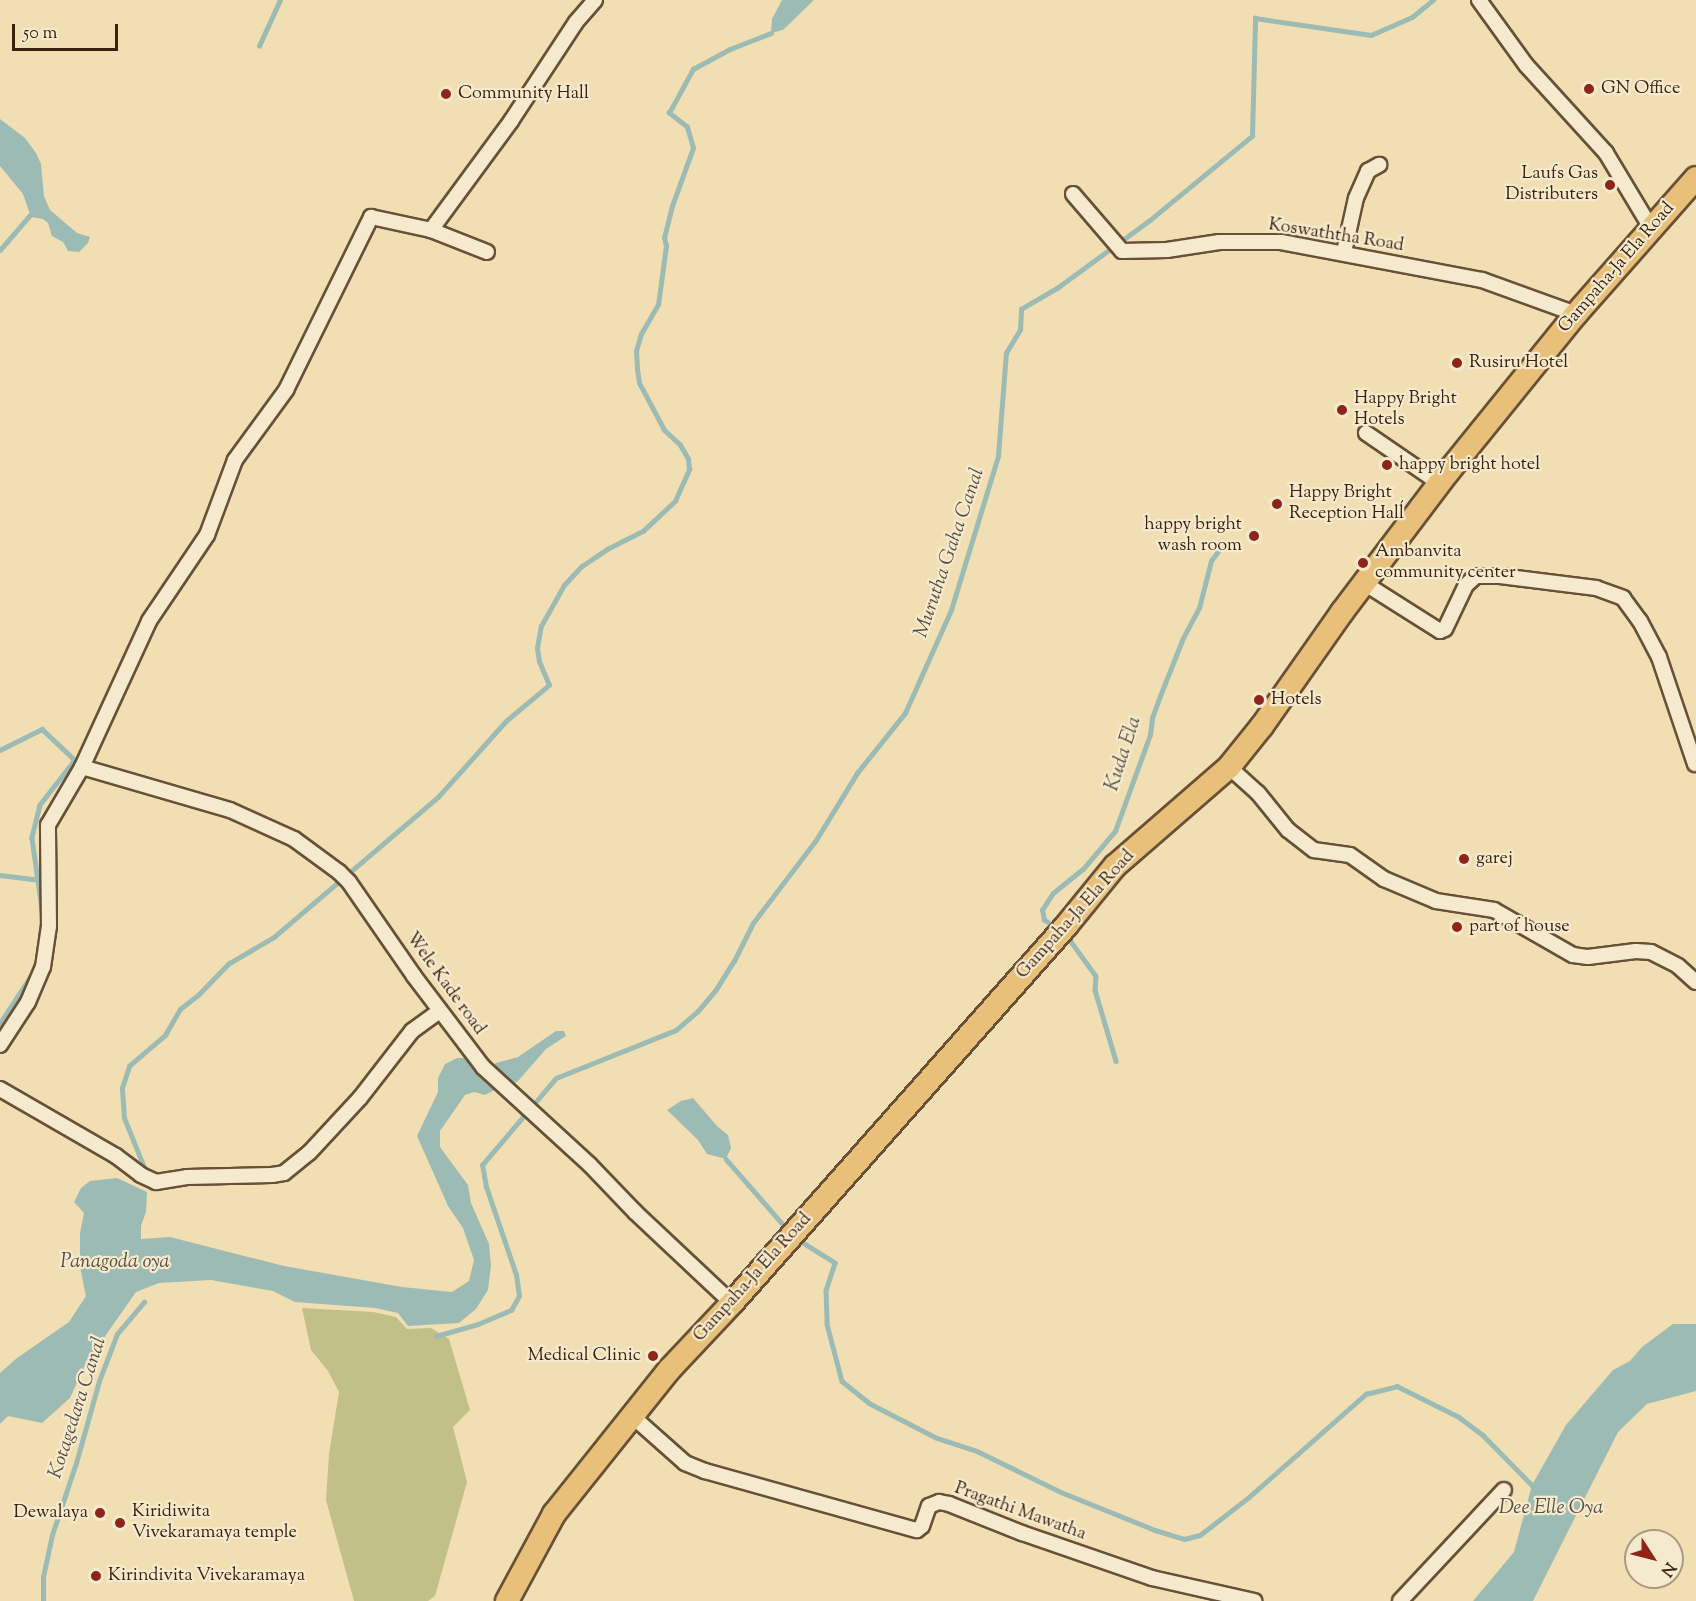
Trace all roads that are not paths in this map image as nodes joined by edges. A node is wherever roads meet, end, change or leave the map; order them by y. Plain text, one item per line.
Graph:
1 (595, 0) edge
2 (1479, 0) edge
3 (1378, 165) dead end
4 (1696, 178) edge
5 (1073, 194) dead end
6 (1651, 228) junction
7 (431, 230) junction
8 (487, 252) dead end
9 (1344, 252) junction
10 (1576, 314) junction
11 (1366, 433) dead end
12 (1439, 483) junction
13 (1364, 583) junction
14 (1695, 764) edge
15 (82, 767) junction
16 (1229, 767) junction
17 (1696, 982) edge
18 (440, 1011) junction
19 (0, 1045) edge
20 (0, 1089) edge
21 (732, 1303) junction
22 (631, 1415) junction
23 (1504, 1490) dead end
24 (507, 1601) edge
25 (1254, 1601) edge
26 (1400, 1601) edge

1 - 7 street
2 - 6 street
3 - 9 street
4 - 6 highway, Gampaha-Ja Ela Road
5 - 9 street, Koswaththa Road
6 - 10 highway, Gampaha-Ja Ela Road
7 - 8 street
7 - 15 street
9 - 10 street, Koswaththa Road
10 - 12 highway, Gampaha-Ja Ela Road
11 - 12 street
12 - 13 highway, Gampaha-Ja Ela Road
13 - 14 street
13 - 16 highway, Gampaha-Ja Ela Road
15 - 18 street, Wele Kade road
15 - 19 street
16 - 17 street
16 - 21 highway, Gampaha-Ja Ela Road
18 - 20 street
18 - 21 street, Wele Kade road
21 - 22 highway, Gampaha-Ja Ela Road
22 - 24 highway, Gampaha-Ja Ela Road
22 - 25 street, Pragathi Mawatha
23 - 26 street

